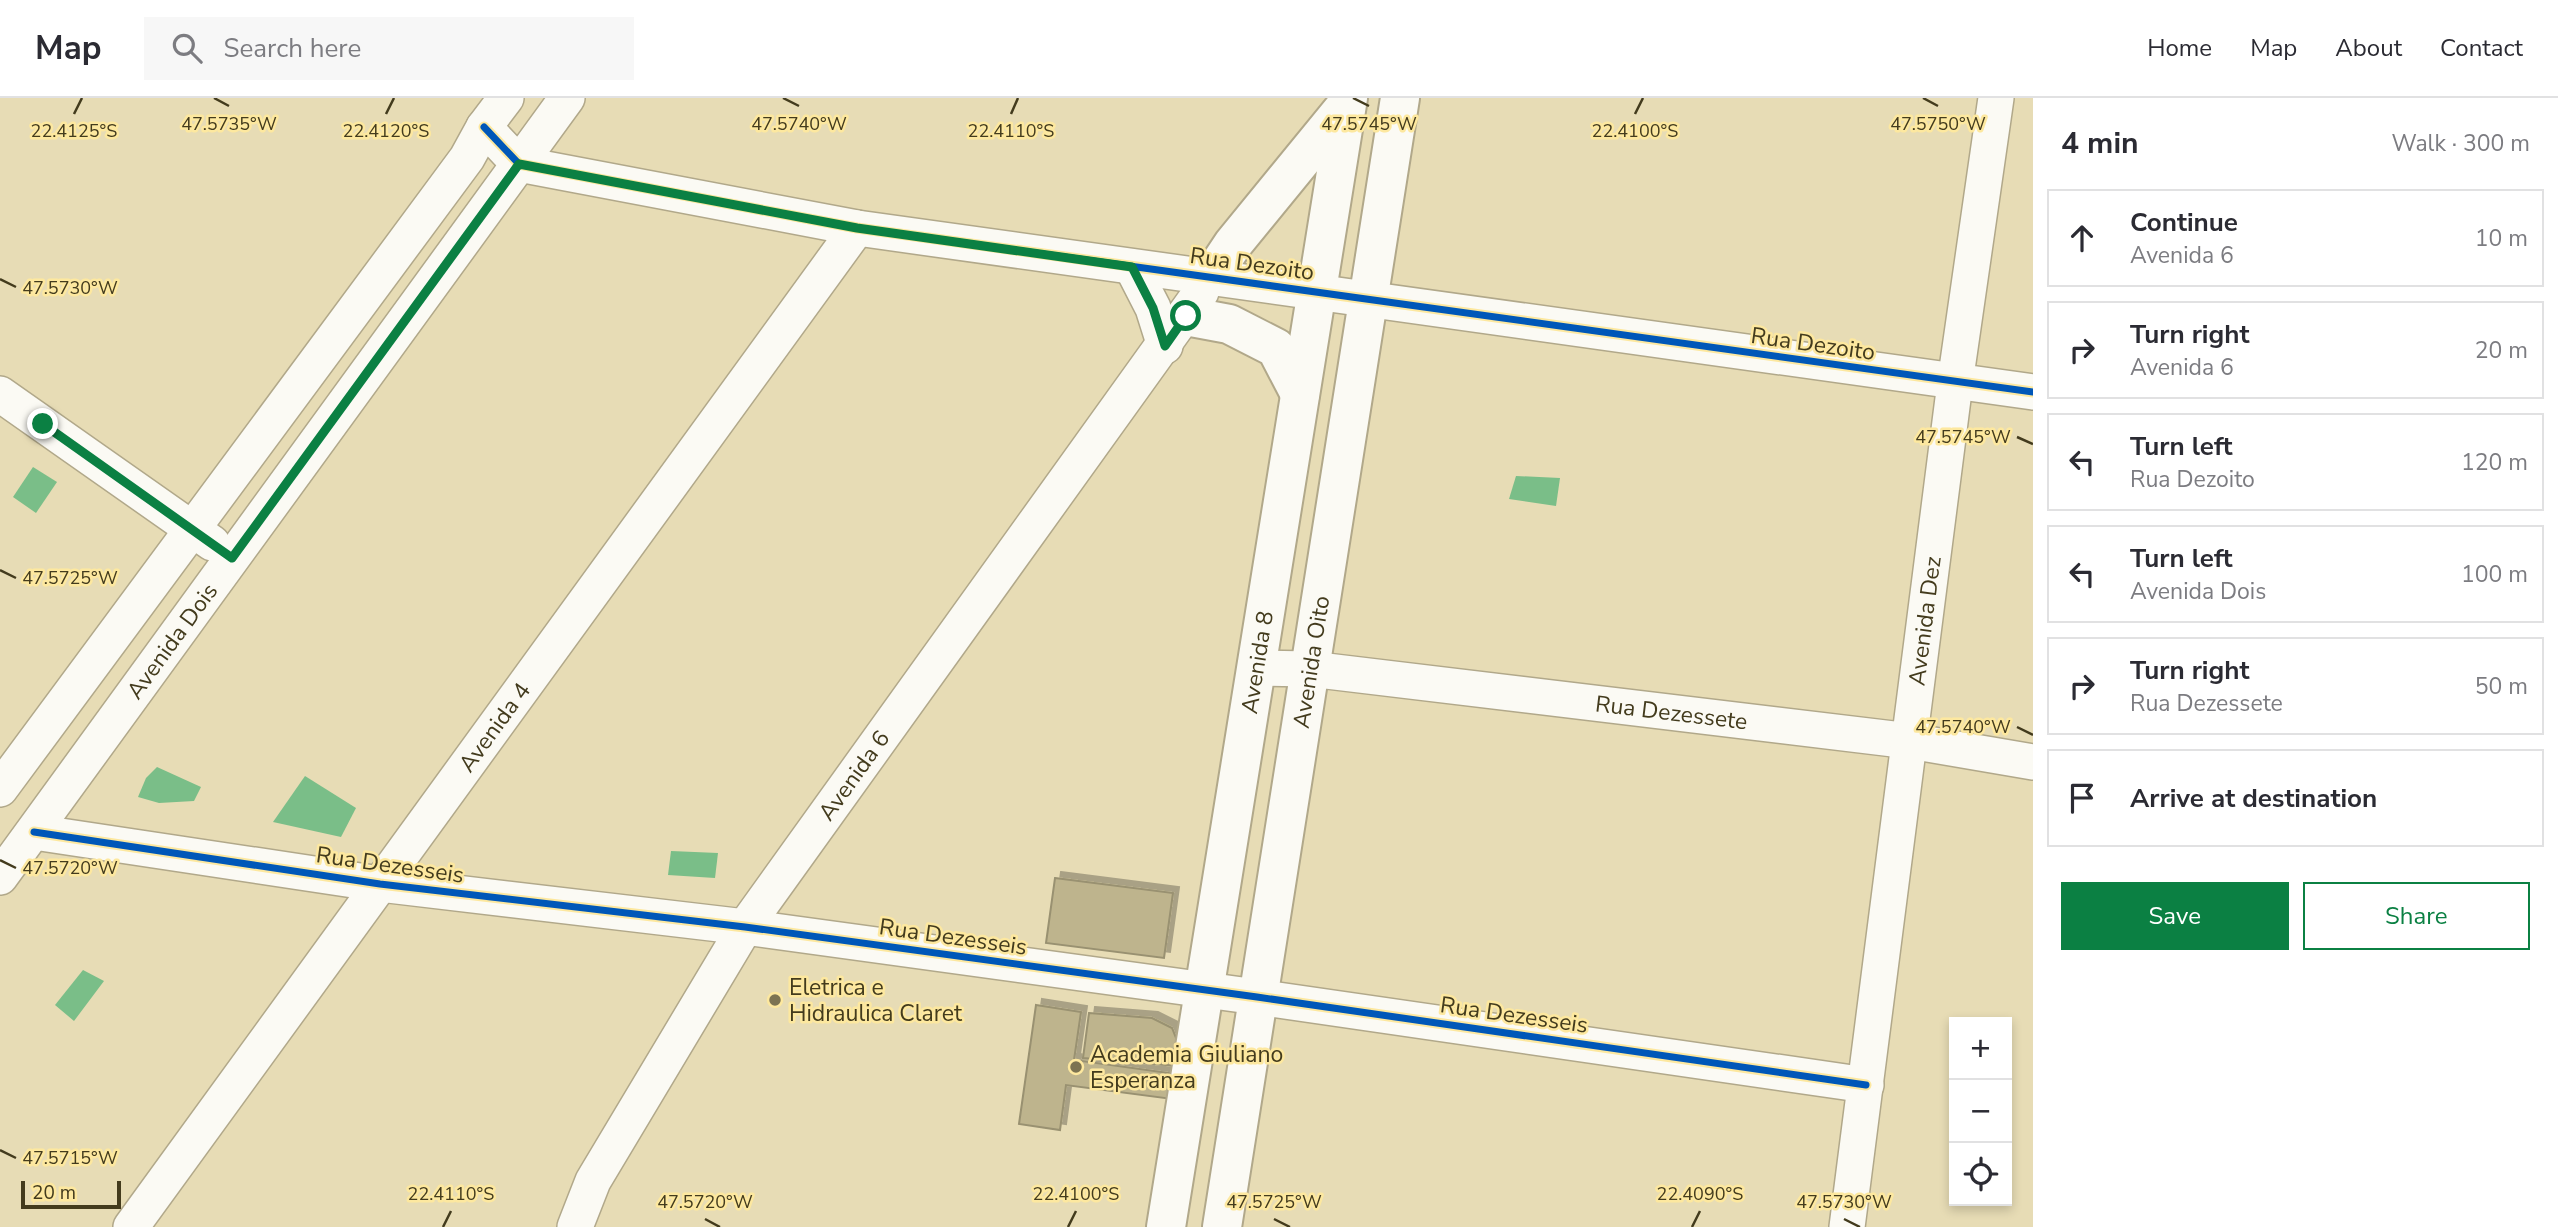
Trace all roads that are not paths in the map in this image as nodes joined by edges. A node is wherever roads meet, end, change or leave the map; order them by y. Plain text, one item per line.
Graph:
1 (506, 98) edge
2 (567, 98) edge
3 (1400, 98) edge
4 (1996, 98) edge
5 (1347, 102) edge
6 (484, 127) junction
7 (519, 164) junction
8 (448, 181) junction
9 (486, 209) junction
10 (857, 228) junction
11 (1132, 267) junction
12 (1210, 277) junction
13 (1317, 292) junction
14 (1368, 301) junction
15 (1176, 331) junction
16 (1955, 383) junction
17 (2033, 392) edge
18 (0, 394) edge
19 (1300, 394) junction
20 (192, 529) junction
21 (232, 558) junction
22 (1256, 668) junction
23 (1310, 669) junction
24 (1910, 741) junction
25 (2033, 762) edge
26 (0, 789) edge
27 (34, 832) junction
28 (0, 877) edge
29 (380, 884) junction
30 (745, 927) junction
31 (1205, 992) junction
32 (1257, 997) junction
33 (1866, 1085) junction
34 (131, 1227) edge
35 (575, 1227) edge
36 (1166, 1227) edge
37 (1222, 1227) edge
38 (1847, 1227) edge

1 - 6 street
2 - 7 street, Avenida Dois
3 - 14 street, Avenida Oito
4 - 16 street, Avenida Dez
5 - 12 street
5 - 13 street, Avenida 8
6 - 7 street
6 - 8 street
7 - 9 street, Avenida Dois
7 - 10 street, Rua Dezoito
8 - 9 street
8 - 20 street
9 - 21 street, Avenida Dois
10 - 11 street, Rua Dezoito
10 - 29 street, Avenida 4
11 - 12 street, Rua Dezoito
11 - 15 street
12 - 13 street, Rua Dezoito
12 - 15 street, Avenida 6
13 - 14 street, Rua Dezoito
13 - 19 street, Avenida 8
14 - 16 street, Rua Dezoito
14 - 23 street, Avenida Oito
15 - 19 street
15 - 30 street, Avenida 6
16 - 17 street, Rua Dezoito
16 - 24 street, Avenida Dez
18 - 20 street
19 - 22 street, Avenida 8
20 - 21 street
20 - 26 street
21 - 27 street, Avenida Dois
22 - 23 street, Rua Dezessete
22 - 31 street, Avenida 8
23 - 24 street, Rua Dezessete
23 - 32 street, Avenida Oito
24 - 25 street, Rua Dezessete
24 - 33 street, Avenida Dez
27 - 28 street, Avenida Dois
27 - 29 street, Rua Dezesseis
29 - 30 street, Rua Dezesseis
29 - 34 street, Avenida 4
30 - 31 street, Rua Dezesseis
30 - 35 street, Avenida 6
31 - 32 street, Rua Dezesseis
31 - 36 street, Avenida 8
32 - 33 street, Rua Dezesseis
32 - 37 street, Avenida Oito
33 - 38 street, Avenida Dez

